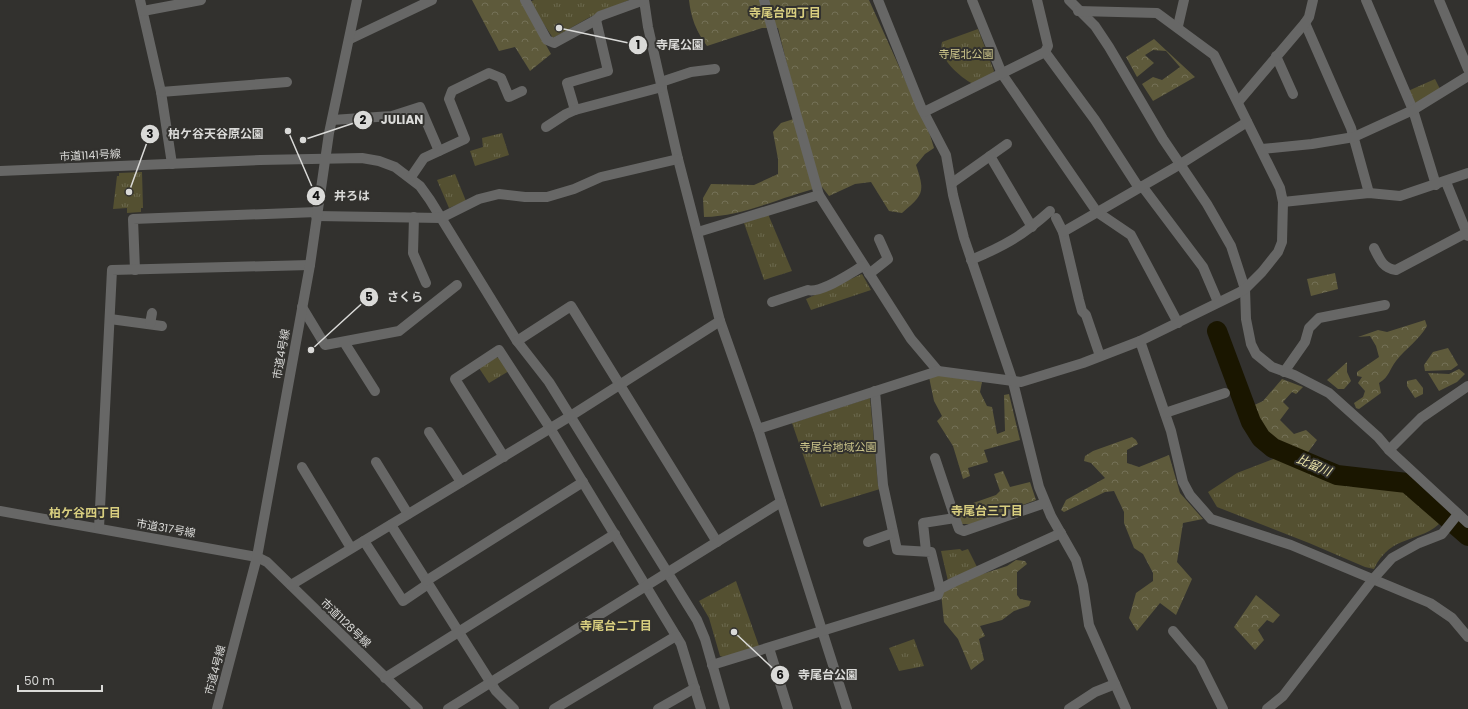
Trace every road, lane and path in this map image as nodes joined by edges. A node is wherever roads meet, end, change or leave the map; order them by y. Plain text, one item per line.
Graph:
1 (140, 0) edge
2 (201, 0) edge
3 (357, 0) edge
4 (432, 0) edge
5 (525, 0) edge
6 (644, 0) edge
7 (764, 0) edge
8 (878, 0) edge
9 (972, 0) edge
10 (1037, 0) edge
11 (1069, 0) edge
12 (1184, 0) edge
13 (1313, 0) edge
14 (1366, 0) edge
15 (1439, 0) edge
16 (143, 11) junction
17 (1078, 11) junction
18 (596, 20) junction
19 (1305, 23) junction
20 (1178, 26) junction
21 (350, 38) junction
22 (1045, 52) junction
23 (1276, 56) junction
24 (715, 69) dead end
25 (1468, 69) edge
26 (1002, 74) junction
27 (1468, 76) edge
28 (287, 82) dead end
29 (662, 85) junction
30 (522, 91) dead end
31 (161, 92) junction
32 (1293, 94) dead end
33 (1238, 102) junction
34 (575, 110) junction
35 (1413, 110) junction
36 (924, 112) junction
37 (332, 120) junction
38 (1247, 122) junction
39 (546, 127) dead end
40 (1354, 137) junction
41 (1007, 144) dead end
42 (1262, 149) junction
43 (440, 151) junction
44 (990, 156) junction
45 (325, 160) junction
46 (678, 160) junction
47 (172, 164) junction
48 (1179, 165) junction
49 (0, 171) edge
50 (1468, 173) edge
51 (411, 177) junction
52 (1446, 182) junction
53 (952, 183) junction
54 (1436, 186) junction
55 (1141, 187) junction
56 (1369, 193) junction
57 (819, 194) junction
58 (1283, 202) junction
59 (1097, 212) junction
60 (317, 214) junction
61 (414, 217) junction
62 (441, 218) junction
63 (1032, 227) junction
64 (698, 232) junction
65 (1064, 232) junction
66 (1467, 234) edge
67 (879, 239) dead end
68 (1374, 248) dead end
69 (970, 260) junction
70 (310, 264) junction
71 (134, 270) junction
72 (866, 270) junction
73 (426, 283) dead end
74 (457, 285) dead end
75 (1246, 289) junction
76 (772, 302) dead end
77 (1218, 302) junction
78 (1385, 305) dead end
79 (302, 307) junction
80 (152, 313) dead end
81 (110, 319) junction
82 (720, 321) junction
83 (1178, 323) junction
84 (150, 324) junction
85 (162, 326) dead end
86 (517, 341) junction
87 (1140, 341) junction
88 (344, 342) junction
89 (1100, 356) junction
90 (938, 371) junction
91 (1284, 372) junction
92 (1013, 382) junction
93 (621, 384) junction
94 (1468, 386) edge
95 (875, 390) junction
96 (375, 391) dead end
97 (1225, 393) dead end
98 (1165, 414) junction
99 (569, 417) junction
100 (550, 428) junction
101 (758, 429) junction
102 (429, 432) dead end
103 (1389, 450) junction
104 (504, 457) junction
105 (935, 458) dead end
106 (376, 462) dead end
107 (302, 467) dead end
108 (461, 482) junction
109 (583, 482) junction
110 (781, 502) junction
111 (1045, 503) junction
112 (0, 511) edge
113 (408, 514) junction
114 (1457, 516) junction
115 (955, 518) junction
116 (1468, 523) edge
117 (391, 525) junction
118 (100, 528) junction
119 (1061, 533) junction
120 (615, 534) junction
121 (893, 534) junction
122 (364, 541) junction
123 (717, 542) junction
124 (868, 542) dead end
125 (351, 548) junction
126 (926, 552) junction
127 (257, 556) junction
128 (668, 574) junction
129 (1374, 578) junction
130 (427, 582) junction
131 (291, 585) junction
132 (647, 586) junction
133 (940, 589) junction
134 (1173, 631) dead end
135 (458, 632) junction
136 (822, 632) junction
137 (676, 636) junction
138 (1468, 636) edge
139 (769, 648) junction
140 (712, 665) junction
141 (385, 678) junction
142 (491, 683) junction
143 (1115, 684) junction
144 (695, 688) junction
145 (217, 709) edge
146 (418, 709) edge
147 (448, 709) edge
148 (514, 709) edge
149 (554, 709) edge
150 (658, 709) edge
151 (701, 709) edge
152 (725, 709) edge
153 (788, 709) edge
154 (847, 709) edge
155 (1069, 709) edge
156 (1126, 709) edge
157 (1223, 709) edge
158 (1267, 709) edge

1 - 16 street
2 - 16 street
3 - 21 street, 市道4号線
4 - 21 street
5 - 18 street
6 - 18 street
6 - 29 street
7 - 57 street
8 - 36 street
9 - 26 street
10 - 22 street
11 - 17 street
12 - 20 street
13 - 19 street
14 - 35 street
15 - 25 street
16 - 31 street
17 - 20 street
17 - 48 street
18 - 34 street
19 - 23 street
19 - 40 street
20 - 33 street
21 - 37 street, 市道4号線
22 - 26 street
22 - 55 street
23 - 32 street
23 - 33 street
24 - 29 street
26 - 36 street
26 - 59 street
27 - 35 street
28 - 31 street
29 - 34 street
29 - 46 street
30 - 43 street
31 - 47 street
33 - 38 street
34 - 39 street
35 - 40 street
35 - 54 street
36 - 53 street
37 - 43 street
37 - 45 street, 市道4号線
38 - 42 street
38 - 48 street
40 - 42 street
40 - 56 street
41 - 44 street
42 - 58 street
43 - 51 street
44 - 53 street
44 - 63 street
45 - 47 street, 市道1141号線
45 - 51 street, 市道1141号線
45 - 60 street, 市道4号線
46 - 62 street
46 - 64 street
47 - 49 street, 市道1141号線
48 - 55 street
48 - 75 street
50 - 52 street
51 - 62 street, 市道1141号線
52 - 54 street
52 - 66 street
53 - 69 street
54 - 56 street
55 - 59 street
55 - 77 street
56 - 58 street
57 - 64 street
57 - 72 street
58 - 75 street
59 - 65 street
59 - 83 street
60 - 61 street
60 - 70 street, 市道4号線
60 - 71 street
61 - 62 street
61 - 73 street
62 - 86 street, 市道1141号線
63 - 65 street
63 - 69 street
64 - 82 street
65 - 89 street
66 - 68 street
67 - 72 street
69 - 92 street
70 - 71 street
70 - 79 street, 市道4号線
71 - 81 street
72 - 76 street
72 - 90 street
74 - 88 street
75 - 77 street
75 - 91 street
77 - 83 street
78 - 91 street
79 - 88 street
79 - 127 street, 市道4号線
80 - 84 street
81 - 84 street
81 - 118 street
82 - 93 street
82 - 101 street
83 - 87 street
84 - 85 street
86 - 93 street
86 - 99 street, 市道1141号線
87 - 89 street
87 - 98 street
88 - 96 street
89 - 92 street
90 - 92 street
90 - 95 street
91 - 103 street
92 - 111 street
93 - 99 street
93 - 123 street
94 - 103 street
95 - 101 street
95 - 121 street
97 - 98 street
98 - 129 street
99 - 100 street
99 - 128 street, 市道1141号線
100 - 104 street
100 - 104 street
100 - 109 street
101 - 110 street
102 - 108 street
103 - 114 street
104 - 108 street
105 - 115 street
106 - 113 street
107 - 125 street
108 - 113 street
109 - 120 street
109 - 130 street
110 - 123 street
110 - 136 street
111 - 115 street
111 - 119 street
112 - 118 street, 市道317号線
113 - 117 street
114 - 116 street
114 - 129 street
115 - 126 street
117 - 122 street
117 - 130 street
118 - 127 street, 市道317号線
119 - 133 street
119 - 143 street
120 - 132 street
120 - 135 street
121 - 124 street
121 - 126 street
122 - 125 street
122 - 130 street
123 - 128 street
125 - 131 street
126 - 133 street
127 - 131 street, 市道1128号線
127 - 145 street, 市道4号線
128 - 132 street
128 - 140 street, 市道1141号線
129 - 138 street
129 - 158 street
130 - 135 street
131 - 141 street, 市道1128号線
132 - 137 street
132 - 142 street
133 - 136 street
134 - 157 street
135 - 141 street
135 - 142 street
136 - 139 street
136 - 154 street
137 - 144 street
137 - 149 street
139 - 140 street
139 - 153 street
140 - 152 street, 市道1141号線
141 - 146 street, 市道1128号線
142 - 147 street
142 - 148 street
143 - 155 street
143 - 156 street
144 - 150 street
144 - 151 street

